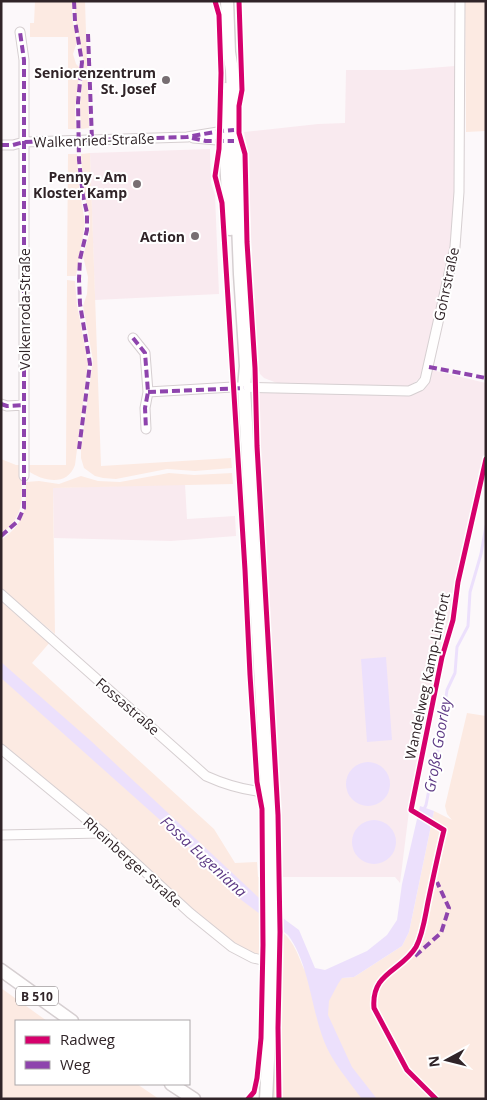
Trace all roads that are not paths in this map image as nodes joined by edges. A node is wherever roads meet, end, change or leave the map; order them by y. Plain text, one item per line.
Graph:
1 (227, 1) edge
2 (460, 1) edge
3 (20, 32) dead end
4 (230, 136) junction
5 (24, 142) junction
6 (1, 145) edge
7 (132, 338) dead end
8 (244, 388) junction
9 (148, 392) junction
10 (1, 404) edge
11 (24, 405) junction
12 (146, 429) dead end
13 (24, 476) dead end
14 (1, 594) edge
15 (1, 749) edge
16 (268, 792) junction
17 (103, 833) junction
18 (1, 835) edge
19 (271, 962) junction
20 (1, 970) edge
21 (71, 1020) edge
22 (173, 1085) edge
23 (194, 1099) edge
24 (266, 1099) edge

1 - 4 main road
2 - 8 street, Gohrstraße
3 - 5 street, Volkenroda-Straße
4 - 5 street, Walkenried-Straße
4 - 8 main road
5 - 6 street, Walkenried-Straße
5 - 11 street, Volkenroda-Straße
7 - 9 street
8 - 9 street, Gohrstraße
8 - 16 main road
9 - 12 street
10 - 11 street
11 - 13 street, Volkenroda-Straße
14 - 16 street, Fossastraße
15 - 17 street, Rheinberger Straße
16 - 19 main road
17 - 18 street
17 - 19 street, Rheinberger Straße
19 - 24 main road
20 - 21 main road, B 510
22 - 23 main road

